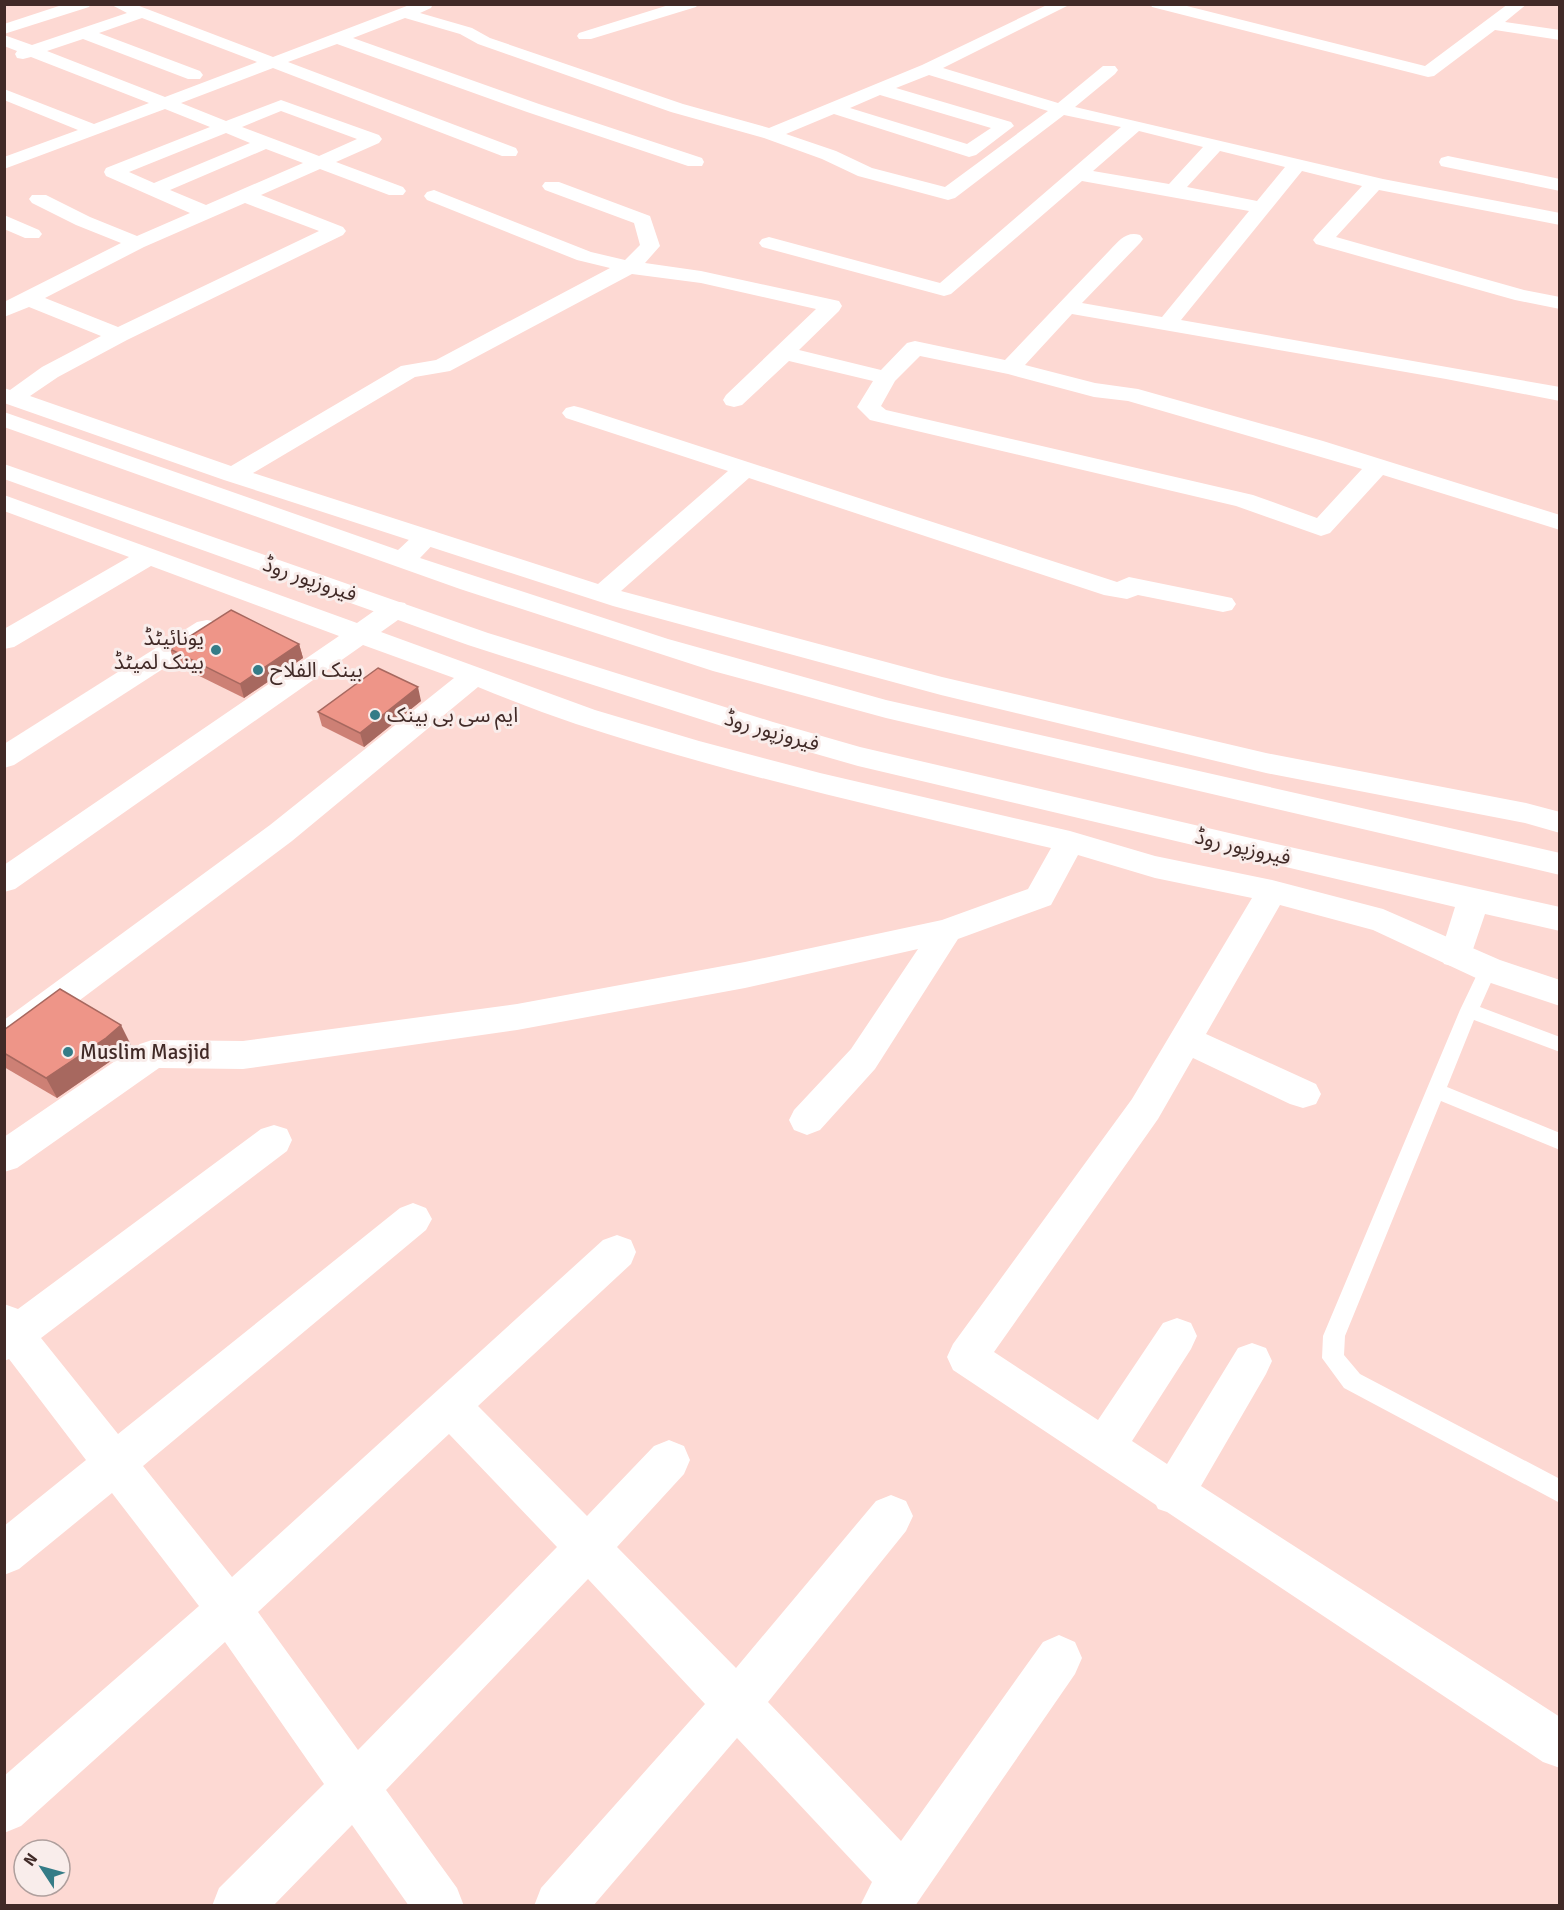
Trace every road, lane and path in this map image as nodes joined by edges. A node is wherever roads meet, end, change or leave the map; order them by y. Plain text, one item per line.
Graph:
1 (83, 4) edge
2 (118, 4) edge
3 (426, 4) edge
4 (690, 4) edge
5 (1027, 4) edge
6 (1158, 4) edge
7 (1519, 4) edge
8 (1057, 8) edge
9 (142, 13) junction
10 (404, 13) junction
11 (1495, 25) junction
12 (4, 29) edge
13 (85, 34) junction
14 (1560, 34) edge
15 (585, 36) dead end
16 (337, 38) junction
17 (4, 40) edge
18 (32, 51) junction
19 (4, 61) edge
20 (272, 63) junction
21 (928, 69) junction
22 (1108, 70) dead end
23 (194, 75) dead end
24 (879, 89) junction
25 (4, 94) edge
26 (164, 104) junction
27 (833, 108) junction
28 (1061, 109) junction
29 (1135, 125) junction
30 (225, 127) junction
31 (94, 130) junction
32 (770, 134) junction
33 (266, 143) junction
34 (1215, 145) junction
35 (510, 152) dead end
36 (8, 160) edge
37 (320, 162) junction
38 (695, 162) dead end
39 (1448, 162) dead end
40 (1297, 165) junction
41 (1076, 174) junction
42 (1375, 183) junction
43 (1560, 185) edge
44 (552, 186) dead end
45 (153, 190) junction
46 (1174, 190) junction
47 (396, 191) dead end
48 (243, 195) junction
49 (434, 196) dead end
50 (39, 200) dead end
51 (1262, 208) junction
52 (205, 212) junction
53 (1560, 219) edge
54 (4, 221) edge
55 (32, 234) dead end
56 (1133, 239) dead end
57 (137, 243) junction
58 (769, 243) dead end
59 (629, 267) junction
60 (26, 294) junction
61 (1560, 303) edge
62 (1068, 307) junction
63 (4, 311) edge
64 (1167, 324) junction
65 (118, 334) junction
66 (784, 352) junction
67 (1010, 368) junction
68 (886, 378) junction
69 (1560, 394) edge
70 (734, 400) dead end
71 (7, 404) edge
72 (574, 413) dead end
73 (1378, 465) junction
74 (745, 469) junction
75 (4, 471) edge
76 (233, 475) junction
77 (4, 502) edge
78 (1560, 524) edge
79 (427, 537) junction
80 (149, 556) junction
81 (404, 559) junction
82 (602, 594) junction
83 (256, 596) junction
84 (1223, 604) dead end
85 (396, 609) junction
86 (360, 636) junction
87 (4, 641) edge
88 (473, 677) junction
89 (886, 709) junction
90 (858, 756) junction
91 (4, 759) edge
92 (1560, 823) edge
93 (1070, 842) junction
94 (1560, 864) edge
95 (4, 881) edge
96 (1272, 891) junction
97 (1473, 899) junction
98 (1560, 919) edge
99 (946, 931) junction
100 (1456, 955) junction
101 (1488, 969) junction
102 (1560, 993) edge
103 (1468, 1010) junction
104 (4, 1039) edge
105 (1187, 1040) junction
106 (1560, 1045) edge
107 (1436, 1091) junction
108 (1303, 1094) dead end
109 (807, 1120) dead end
110 (274, 1140) dead end
111 (1560, 1142) edge
112 (4, 1157) edge
113 (413, 1219) dead end
114 (617, 1252) dead end
115 (8, 1334) edge
116 (1177, 1336) dead end
117 (1252, 1360) dead end
118 (450, 1406) junction
119 (1104, 1447) junction
120 (669, 1460) dead end
121 (115, 1464) junction
122 (1560, 1492) edge
123 (1173, 1494) junction
124 (891, 1516) dead end
125 (588, 1548) junction
126 (4, 1554) edge
127 (229, 1609) junction
128 (1059, 1658) dead end
129 (737, 1703) junction
130 (1560, 1745) edge
131 (355, 1787) junction
132 (4, 1809) edge
133 (894, 1892) edge
134 (237, 1905) edge
135 (439, 1905) edge
136 (559, 1905) edge

1 - 12 main road
2 - 9 main road
3 - 10 main road
4 - 15 main road
5 - 8 main road
6 - 11 main road
7 - 11 main road
8 - 21 main road
9 - 13 main road
9 - 20 main road
10 - 16 main road
10 - 32 main road
11 - 14 main road
13 - 18 main road
13 - 23 main road
16 - 20 main road
16 - 38 main road
17 - 18 main road
18 - 19 main road
18 - 26 main road
20 - 26 main road
20 - 35 main road
21 - 24 main road
21 - 28 main road
22 - 28 main road
24 - 27 main road
24 - 27 main road
25 - 31 main road
26 - 30 main road
26 - 31 main road
27 - 32 main road
28 - 29 main road
28 - 32 main road
29 - 34 main road
29 - 41 main road
30 - 33 main road
30 - 37 main road
30 - 45 main road
31 - 36 main road
33 - 37 main road
33 - 45 main road
34 - 40 main road
34 - 46 main road
37 - 47 main road
37 - 48 main road
39 - 43 main road
40 - 42 main road
40 - 51 main road
41 - 46 main road
41 - 58 main road
42 - 53 main road
42 - 61 main road
44 - 59 main road
45 - 52 main road
46 - 51 main road
48 - 52 main road
48 - 65 main road
49 - 59 main road
50 - 57 main road
51 - 64 main road
52 - 57 main road
54 - 55 main road
56 - 62 main road
57 - 60 main road
59 - 66 main road
59 - 76 main road
60 - 63 main road
60 - 65 main road
62 - 64 main road
62 - 67 main road
64 - 69 main road
65 - 71 main road
66 - 68 main road
66 - 70 main road
67 - 68 main road
67 - 73 main road
68 - 73 main road
71 - 76 main road
71 - 81 main road
72 - 74 main road
73 - 78 main road
74 - 82 main road
74 - 84 main road
75 - 85 main road, فیروزپور روڈ
76 - 79 main road
77 - 80 main road
79 - 81 main road
79 - 82 main road
80 - 83 main road
80 - 87 main road
81 - 89 main road
82 - 92 main road
83 - 86 main road
83 - 91 main road
85 - 86 main road
85 - 90 main road, فیروزپور روڈ
86 - 88 main road
86 - 95 main road
88 - 93 main road
88 - 104 main road
89 - 90 main road
89 - 94 main road
90 - 97 main road, فیروزپور روڈ
93 - 96 main road
93 - 99 main road
96 - 100 main road
96 - 105 main road
97 - 98 main road, فیروزپور روڈ
97 - 100 main road
99 - 109 main road
99 - 112 main road
100 - 101 main road
101 - 102 main road
101 - 103 lane
103 - 106 lane
103 - 107 lane
105 - 108 main road
105 - 119 main road
107 - 111 lane
107 - 122 lane
110 - 115 main road
113 - 121 main road
114 - 118 main road
115 - 121 main road
116 - 119 main road
117 - 123 main road
118 - 125 main road
118 - 127 main road
119 - 123 main road
120 - 125 main road
121 - 126 main road
121 - 127 main road
123 - 130 main road
124 - 129 main road
125 - 129 main road
125 - 131 main road
127 - 131 main road
127 - 132 main road
128 - 133 main road
129 - 133 main road
129 - 136 main road
131 - 134 main road
131 - 135 main road

